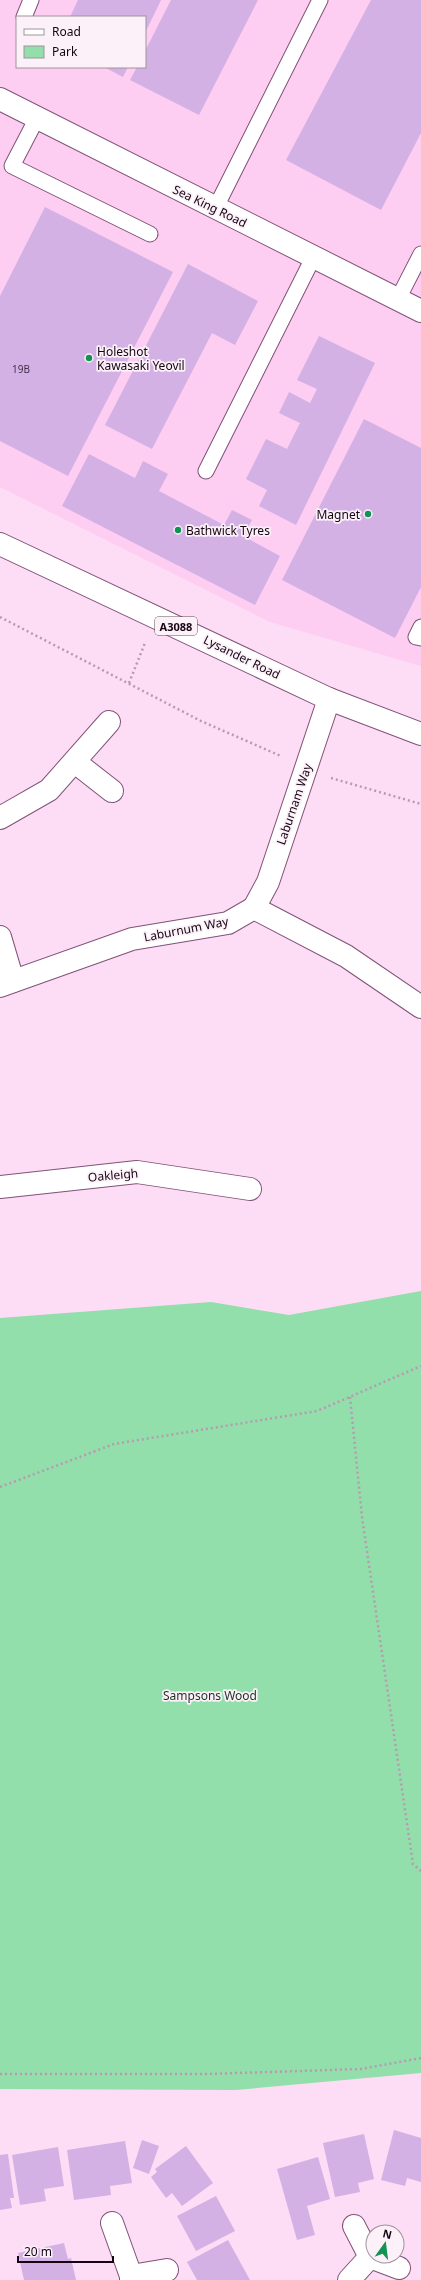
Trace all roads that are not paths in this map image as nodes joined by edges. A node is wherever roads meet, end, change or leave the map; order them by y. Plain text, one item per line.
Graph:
1 (31, 0) edge
2 (320, 0) edge
3 (24, 16) edge
4 (0, 99) edge
5 (37, 118) junction
6 (215, 209) junction
7 (150, 234) dead end
8 (421, 254) edge
9 (314, 256) junction
10 (398, 299) junction
11 (421, 312) edge
12 (206, 470) dead end
13 (0, 544) edge
14 (421, 627) edge
15 (421, 638) edge
16 (329, 699) junction
17 (109, 722) dead end
18 (421, 734) edge
19 (75, 762) junction
20 (112, 791) dead end
21 (0, 818) edge
22 (254, 908) junction
23 (0, 937) edge
24 (6, 984) edge
25 (421, 1007) edge
26 (0, 1187) edge
27 (250, 1189) dead end
28 (112, 2223) dead end
29 (354, 2226) dead end
30 (365, 2247) edge
31 (365, 2262) edge
32 (388, 2264) edge
33 (398, 2268) dead end
34 (167, 2270) dead end
35 (131, 2278) edge
36 (349, 2280) edge

1 - 3 lane
2 - 6 lane
4 - 5 street, Sea King Road
5 - 6 street, Sea King Road
5 - 7 lane
6 - 9 street, Sea King Road
8 - 10 lane
9 - 10 street, Sea King Road
9 - 12 lane
10 - 11 street, Sea King Road
13 - 16 street, Lysander Road / A3088
14 - 15 lane
16 - 18 street, Lysander Road / A3088
16 - 22 street, Laburnam Way
17 - 19 street
19 - 20 street
19 - 21 street
22 - 24 street, Laburnum Way
22 - 25 street
23 - 24 street
26 - 27 street, Oakleigh
28 - 35 street
29 - 30 street
31 - 36 street
32 - 33 street
34 - 35 street

